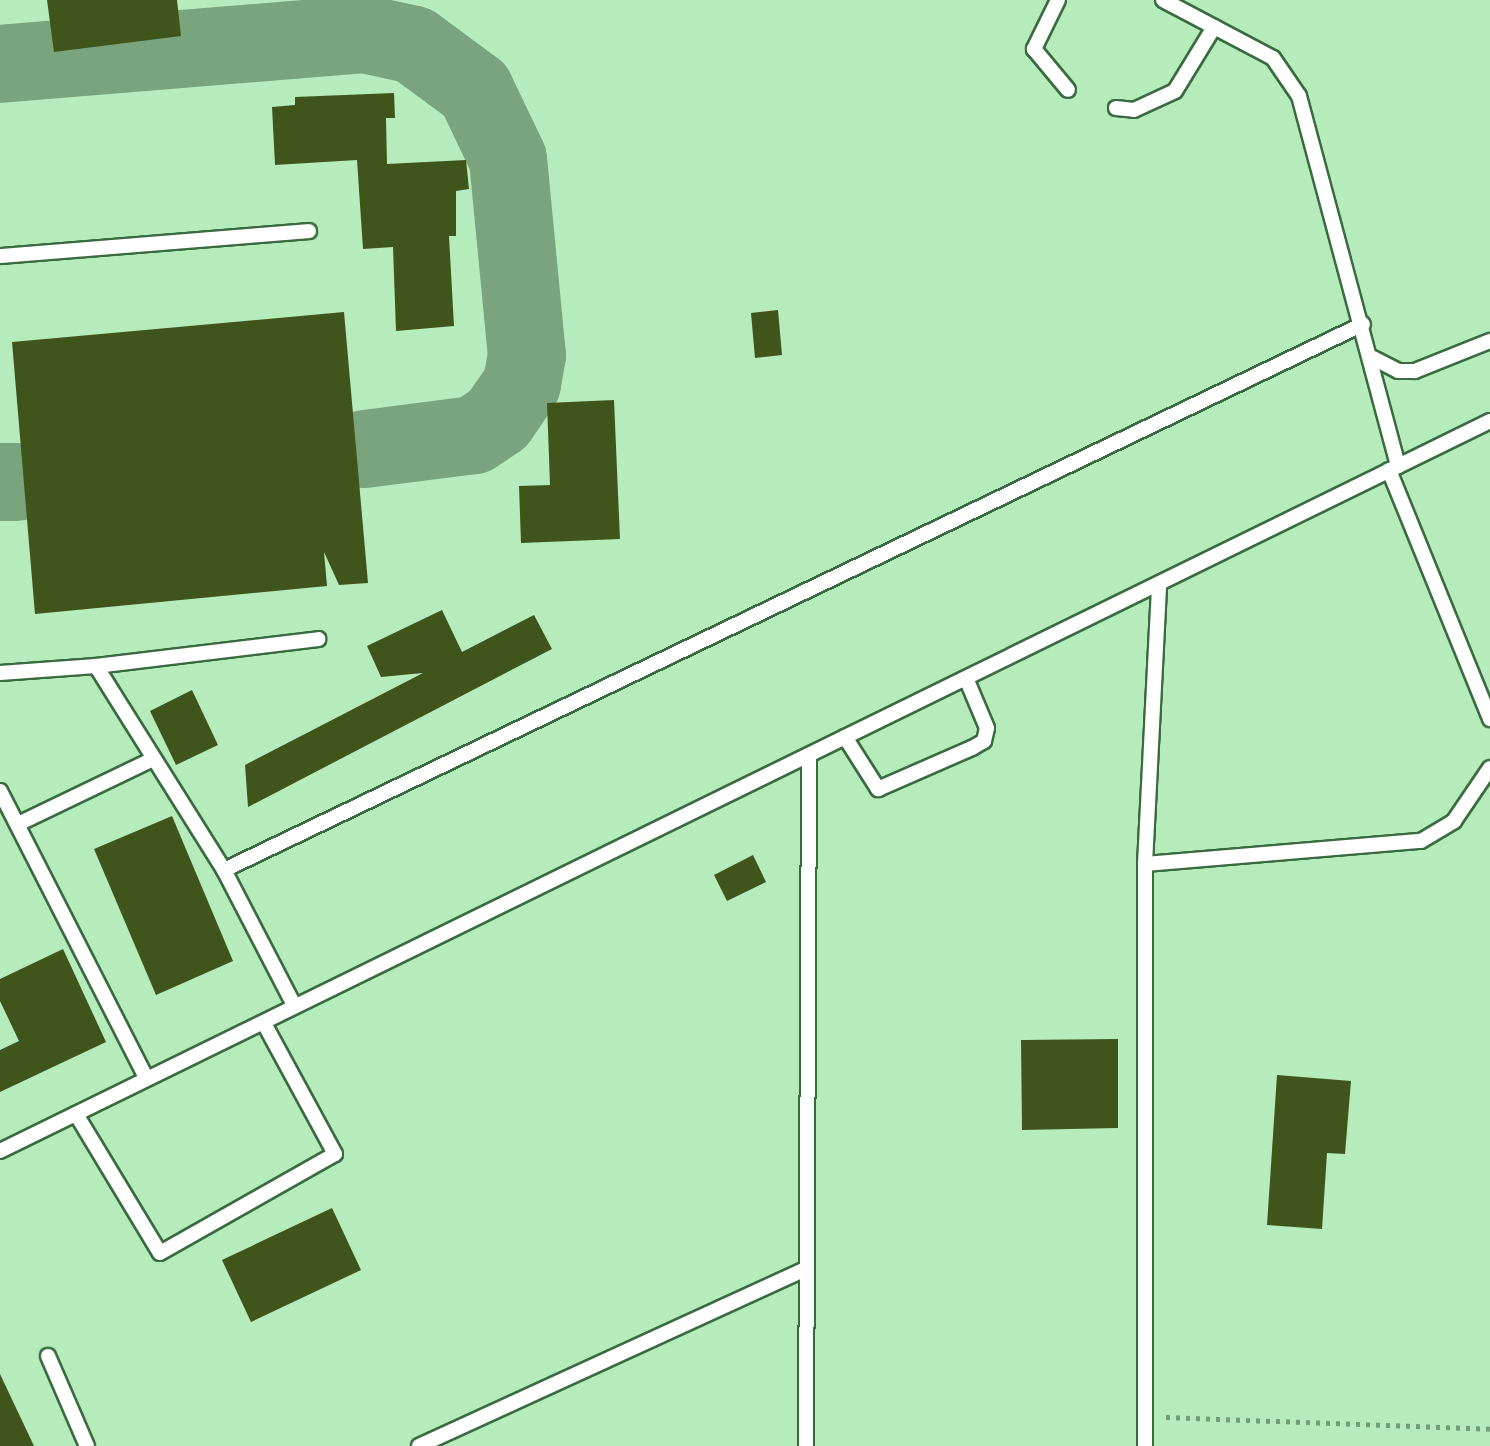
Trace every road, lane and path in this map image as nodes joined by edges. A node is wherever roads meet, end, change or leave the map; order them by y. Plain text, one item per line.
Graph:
1 (1058, 0) edge
2 (1163, 0) edge
3 (1214, 27) junction
4 (1068, 90) dead end
5 (1116, 108) dead end
6 (309, 231) dead end
7 (0, 256) edge
8 (1363, 324) junction
9 (1490, 341) edge
10 (1373, 358) junction
11 (1490, 421) edge
12 (1393, 468) junction
13 (1159, 583) junction
14 (318, 639) dead end
15 (96, 666) junction
16 (0, 673) edge
17 (966, 678) junction
18 (1490, 719) edge
19 (845, 737) junction
20 (809, 755) junction
21 (153, 759) junction
22 (1490, 768) edge
23 (0, 791) edge
24 (18, 824) junction
25 (1145, 864) junction
26 (224, 870) junction
27 (294, 1005) junction
28 (264, 1023) junction
29 (147, 1079) junction
30 (76, 1114) junction
31 (0, 1151) edge
32 (803, 1270) junction
33 (48, 1356) dead end
34 (1145, 1416) junction
35 (1490, 1429) edge
36 (87, 1446) edge
37 (419, 1446) edge
38 (806, 1446) edge
39 (1145, 1446) edge

1 - 4 lane
2 - 3 lane
3 - 5 lane
3 - 8 lane
6 - 7 lane
8 - 10 lane
8 - 26 lane
9 - 10 lane
10 - 12 lane
11 - 12 lane
12 - 13 lane
12 - 18 lane
13 - 17 lane
13 - 25 lane
14 - 15 lane
15 - 16 lane
15 - 21 lane
17 - 19 lane
17 - 19 lane
19 - 20 lane
20 - 27 lane
20 - 32 lane
21 - 24 lane
21 - 26 lane
22 - 25 lane
23 - 24 lane
24 - 29 lane
25 - 34 lane
26 - 27 lane
27 - 28 lane
28 - 29 lane
28 - 30 lane
29 - 30 lane
30 - 31 lane
32 - 37 lane
32 - 38 lane
33 - 36 lane
34 - 35 path
34 - 39 lane

